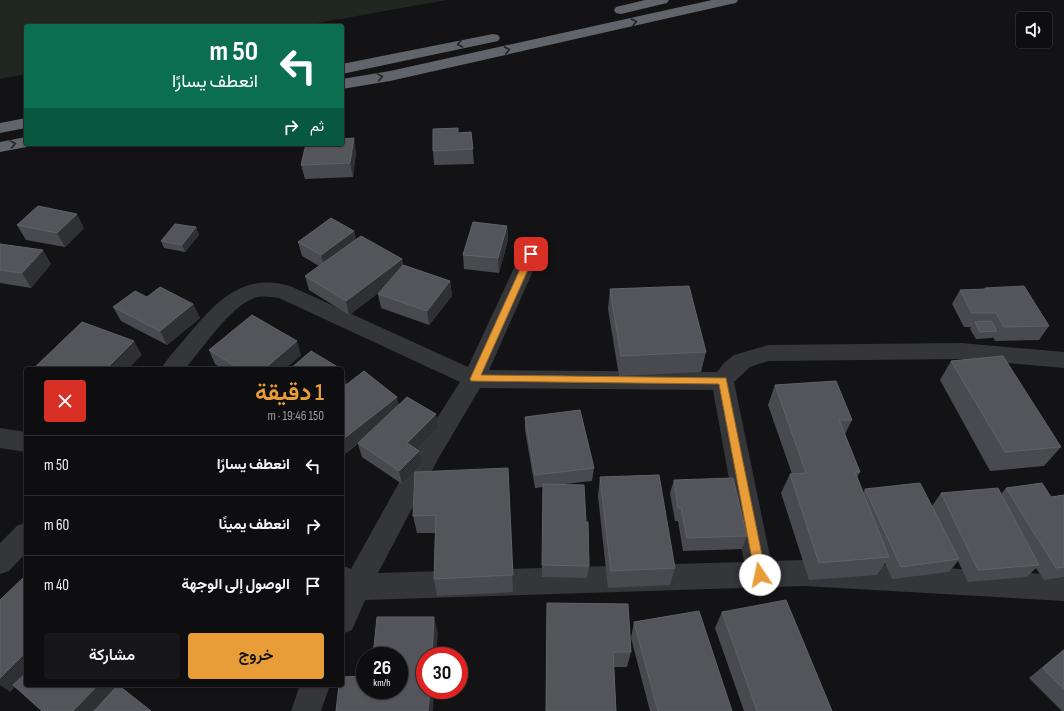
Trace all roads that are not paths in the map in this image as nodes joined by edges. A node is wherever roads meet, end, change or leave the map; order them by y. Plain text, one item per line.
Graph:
1 (662, 0) edge
2 (731, 0) edge
3 (598, 16) dead end
4 (505, 35) dead end
5 (344, 69) edge
6 (344, 84) edge
7 (24, 123) edge
8 (0, 128) edge
9 (24, 142) edge
10 (0, 147) edge
11 (531, 254) dead end
12 (1064, 360) edge
13 (174, 367) edge
14 (474, 379) junction
15 (723, 381) junction
16 (0, 438) edge
17 (24, 442) edge
18 (24, 536) edge
19 (0, 562) edge
20 (760, 575) junction
21 (349, 583) edge
22 (1064, 588) edge
23 (344, 609) edge
24 (313, 687) edge
25 (306, 711) edge

1 - 3 highway
6 -> 2 highway
4 -> 5 highway
7 - 8 highway
10 -> 9 highway
11 - 14 street
12 - 15 street
13 - 14 street
14 - 15 street
14 - 21 street
15 - 20 street
16 - 17 street
18 - 19 street
20 - 21 street
20 - 22 street
21 - 23 street
24 - 25 street

